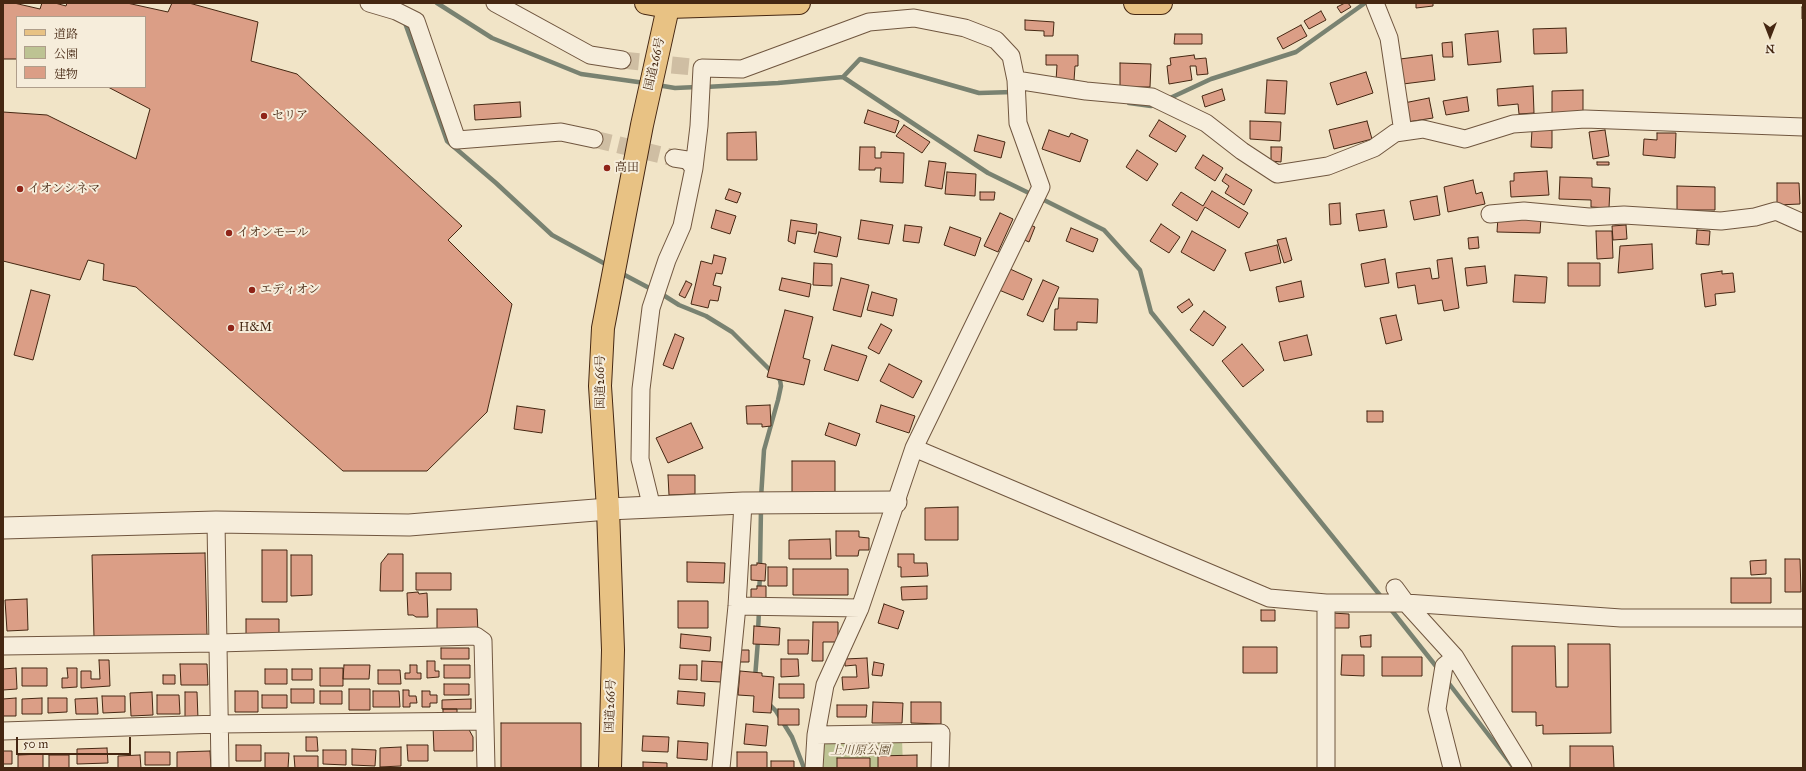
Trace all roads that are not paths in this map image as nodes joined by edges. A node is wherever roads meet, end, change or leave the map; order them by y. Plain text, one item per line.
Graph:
1 (369, 3) edge
2 (495, 3) edge
3 (646, 3) edge
4 (799, 3) edge
5 (1135, 3) edge
6 (1161, 3) edge
7 (1375, 3) edge
8 (669, 5) edge
9 (622, 60) tunnel mouth
10 (1016, 80) junction
11 (1803, 127) edge
12 (1403, 132) junction
13 (594, 139) tunnel mouth
14 (674, 158) tunnel mouth
15 (694, 168) junction
16 (1490, 214) dead end
17 (1803, 223) edge
18 (914, 448) junction
19 (896, 502) junction
20 (743, 503) junction
21 (652, 508) junction
22 (608, 509) junction
23 (216, 522) junction
24 (3, 528) edge
25 (1395, 588) dead end
26 (1326, 603) junction
27 (1406, 603) junction
28 (738, 606) junction
29 (860, 608) junction
30 (1803, 618) edge
31 (217, 643) junction
32 (3, 646) edge
33 (1454, 657) junction
34 (485, 721) junction
35 (219, 724) junction
36 (3, 731) edge
37 (816, 735) junction
38 (220, 768) edge
39 (486, 768) edge
40 (610, 768) edge
41 (721, 768) edge
42 (814, 768) edge
43 (940, 768) edge
44 (1326, 768) edge
45 (1452, 768) edge
46 (1522, 768) edge

1 - 13 street
2 - 9 street
3 - 8 main road
4 - 8 main road
5 - 6 main road
7 - 12 street
8 - 22 main road, 国道266号
10 - 12 street
10 - 15 street
10 - 18 street
11 - 12 street
14 - 15 street
15 - 21 street
16 - 17 street
18 - 19 street
18 - 26 street
19 - 20 street
19 - 29 street
20 - 21 street
20 - 28 street
21 - 22 street
22 - 23 street
22 - 40 main road, 国道266号
23 - 24 street
23 - 31 street
25 - 27 street
26 - 27 street
26 - 44 street
27 - 30 street
27 - 33 street
28 - 29 street
28 - 41 street
29 - 37 street
31 - 32 street
31 - 34 street
31 - 35 street
33 - 45 street
33 - 46 street
34 - 35 street
34 - 39 street
35 - 36 street
35 - 38 street
37 - 42 street
37 - 43 street

